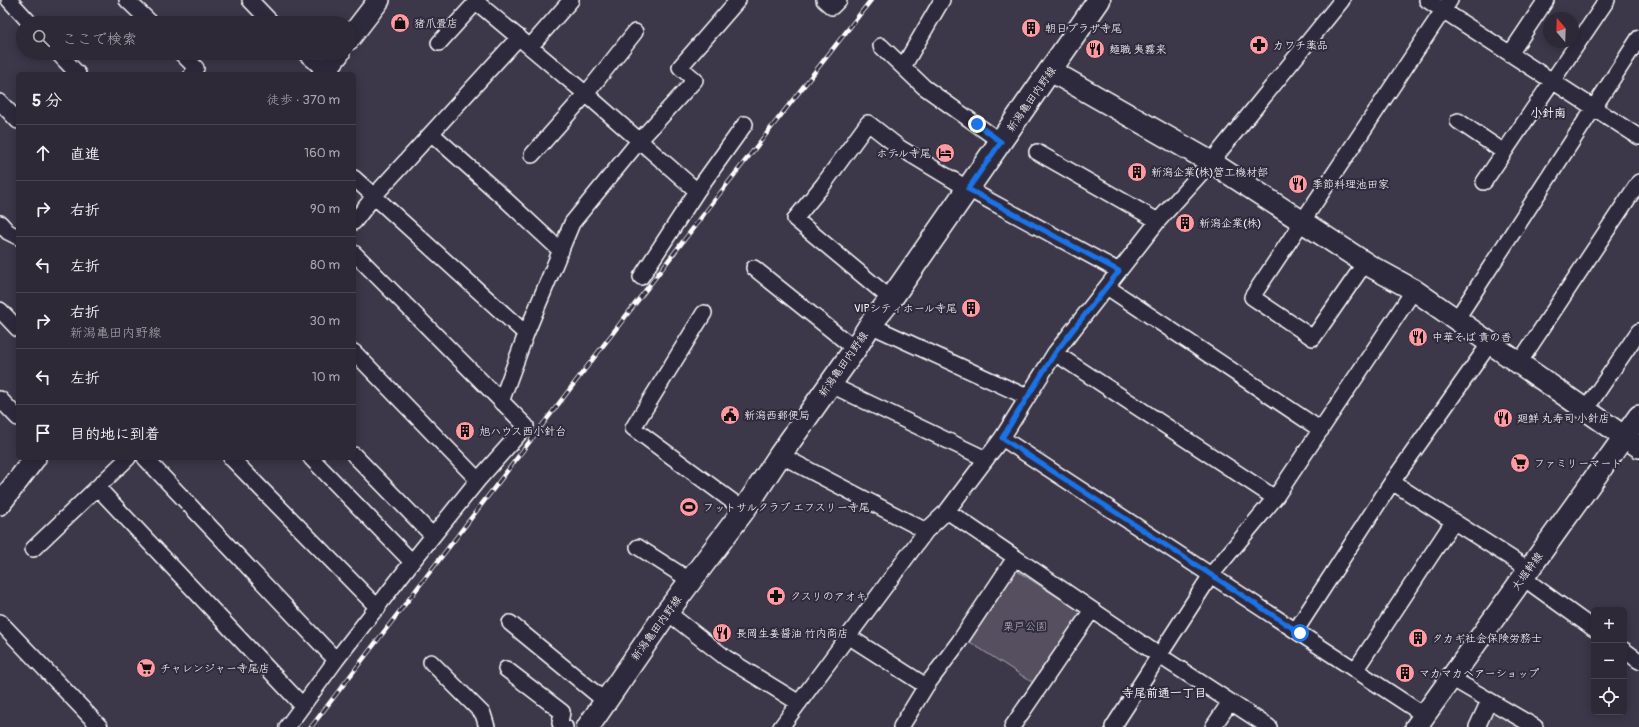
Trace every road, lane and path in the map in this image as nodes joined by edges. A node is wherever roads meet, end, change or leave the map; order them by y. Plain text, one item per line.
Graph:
1 (9, 0) edge
2 (127, 0) edge
3 (379, 0) edge
4 (571, 0) edge
5 (738, 0) edge
6 (824, 0) edge
7 (839, 0) edge
8 (942, 0) edge
9 (1342, 0) edge
10 (1427, 0) edge
11 (1546, 0) edge
12 (1607, 0) edge
13 (253, 1) edge
14 (476, 1) edge
15 (1096, 1) edge
16 (1447, 5) edge
17 (24, 16) edge
18 (143, 16) edge
19 (266, 16) edge
20 (356, 30) edge
21 (635, 32) dead end
22 (519, 37) junction
23 (1639, 38) edge
24 (439, 43) dead end
25 (881, 46) dead end
26 (530, 47) junction
27 (1510, 54) junction
28 (65, 60) edge
29 (188, 60) edge
30 (311, 60) edge
31 (334, 60) edge
32 (903, 67) junction
33 (1051, 71) junction
34 (76, 72) edge
35 (193, 72) edge
36 (323, 72) edge
37 (325, 72) edge
38 (1553, 81) junction
39 (586, 94) junction
40 (0, 102) edge
41 (1594, 107) junction
42 (16, 119) edge
43 (1458, 121) dead end
44 (745, 124) dead end
45 (432, 134) junction
46 (1639, 137) edge
47 (639, 141) junction
48 (1001, 142) junction
49 (1037, 152) dead end
50 (1504, 152) junction
51 (532, 155) dead end
52 (1211, 162) junction
53 (356, 180) edge
54 (1484, 182) dead end
55 (1639, 182) edge
56 (968, 189) junction
57 (697, 191) junction
58 (374, 196) junction
59 (356, 219) edge
60 (1158, 221) junction
61 (1302, 222) junction
62 (0, 223) edge
63 (16, 236) edge
64 (560, 251) junction
65 (356, 255) edge
66 (1365, 262) junction
67 (754, 268) dead end
68 (1119, 271) junction
69 (641, 278) dead end
70 (1107, 287) junction
71 (1414, 290) junction
72 (891, 299) junction
73 (0, 310) edge
74 (704, 313) dead end
75 (1456, 320) junction
76 (870, 325) junction
77 (16, 327) edge
78 (1639, 331) edge
79 (526, 334) junction
80 (1490, 343) junction
81 (856, 349) junction
82 (1055, 353) junction
83 (356, 354) edge
84 (1519, 363) junction
85 (830, 384) junction
86 (1027, 397) junction
87 (0, 399) edge
88 (501, 402) junction
89 (1586, 409) junction
90 (16, 416) edge
91 (1639, 416) edge
92 (1321, 430) junction
93 (1002, 438) junction
94 (1632, 441) edge
95 (780, 455) junction
96 (356, 457) edge
97 (986, 459) junction
98 (33, 460) edge
99 (126, 460) edge
100 (147, 460) edge
101 (233, 460) edge
102 (313, 460) edge
103 (478, 480) junction
104 (1392, 482) junction
105 (98, 488) junction
106 (1275, 498) junction
107 (0, 504) edge
108 (744, 510) junction
109 (947, 511) junction
110 (1454, 522) junction
111 (926, 531) junction
112 (433, 536) junction
113 (638, 547) dead end
114 (33, 549) dead end
115 (1015, 558) junction
116 (412, 562) junction
117 (1525, 573) junction
118 (1211, 575) junction
119 (691, 581) junction
120 (378, 608) junction
121 (1092, 610) junction
122 (668, 612) junction
123 (0, 622) edge
124 (510, 623) dead end
125 (1591, 627) edge
126 (1296, 630) junction
127 (848, 636) junction
128 (1627, 652) edge
129 (1160, 656) junction
130 (336, 660) junction
131 (1639, 661) edge
132 (431, 662) dead end
133 (506, 669) dead end
134 (1356, 669) junction
135 (1451, 678) junction
136 (926, 686) junction
137 (605, 701) junction
138 (1489, 701) junction
139 (1230, 702) junction
140 (799, 703) junction
141 (302, 704) junction
142 (1420, 721) edge
143 (100, 727) edge
144 (287, 727) edge
145 (487, 727) edge
146 (565, 727) edge
147 (588, 727) edge
148 (782, 727) edge
149 (901, 727) edge
150 (1012, 727) edge
151 (1113, 727) edge
152 (1213, 727) edge
153 (1269, 727) edge
154 (1477, 727) edge
155 (1535, 727) edge

1 - 17 street
2 - 18 street
3 - 20 street
4 - 26 street
5 - 47 street
6 - 7 street
8 - 32 street
9 - 52 street
10 - 16 street
11 - 27 street
12 - 38 street
13 - 19 street
14 - 22 street
14 - 24 street
15 - 33 main road, 新潟亀田内野線
16 - 27 street
16 - 61 street
21 - 39 street
22 - 26 street
22 - 45 street
23 - 41 street
25 - 32 street
26 - 39 street
27 - 38 street
28 - 34 street
29 - 35 street
30 - 36 street
31 - 37 street
32 - 48 street
33 - 48 main road, 新潟亀田内野線
33 - 52 street
38 - 41 street
38 - 50 street
39 - 47 street
39 - 51 street
40 - 42 street
41 - 46 street
41 - 75 street
43 - 50 street
44 - 57 street
45 - 58 street
45 - 64 street
47 - 57 street
47 - 64 street
48 - 56 main road, 新潟亀田内野線
49 - 60 street
50 - 54 street
52 - 60 street
52 - 61 street
53 - 58 street
55 - 84 street
56 - 68 street
56 - 72 main road, 新潟亀田内野線
56 - 72 street
57 - 69 street
58 - 59 street
58 - 79 street
60 - 68 street
61 - 66 street
61 - 66 street
62 - 63 street
64 - 79 street
65 - 88 street
66 - 71 street
67 - 81 street
68 - 70 street
70 - 82 street
70 - 92 street
71 - 75 street
71 - 92 street
72 - 76 main road, 新潟亀田内野線
73 - 77 street
74 - 108 street
75 - 80 street
76 - 81 main road, 新潟亀田内野線
76 - 86 street
78 - 89 street
79 - 88 street
80 - 84 street
80 - 104 street
81 - 85 main road, 新潟亀田内野線
82 - 86 street
82 - 106 street
83 - 103 street
84 - 89 street
85 - 95 main road, 新潟亀田内野線
85 - 97 street
86 - 93 street
87 - 90 street
88 - 103 street
89 - 94 street
91 - 94 street, 大堀幹線
92 - 106 street
93 - 97 street
93 - 118 street
94 - 117 street, 大堀幹線
95 - 108 main road, 新潟亀田内野線
95 - 111 street
96 - 112 street
97 - 109 street
98 - 107 street
99 - 105 street
100 - 130 street
101 - 120 street
102 - 116 street
103 - 112 street
104 - 110 street
104 - 126 street
105 - 114 street
105 - 141 street
106 - 118 street
108 - 119 main road, 新潟亀田内野線
109 - 111 street
109 - 115 street
110 - 117 street
110 - 134 street
111 - 127 street
112 - 116 street
113 - 119 street
115 - 121 street
115 - 136 street
116 - 120 street
117 - 125 street
117 - 135 street, 大堀幹線
118 - 126 street
118 - 129 street
119 - 122 main road, 新潟亀田内野線
120 - 130 street
121 - 129 street
121 - 150 street
122 - 137 main road, 新潟亀田内野線
122 - 140 street
123 - 143 street
124 - 137 street
126 - 134 street
127 - 136 street
127 - 140 street
128 - 131 street
129 - 139 street
129 - 151 street
130 - 141 street
132 - 145 street
133 - 146 street
134 - 142 street
135 - 138 street
135 - 142 street, 大堀幹線
136 - 149 street
137 - 147 main road, 新潟亀田内野線
138 - 154 street
138 - 155 street
139 - 152 street
139 - 153 street
140 - 148 street
141 - 144 street

